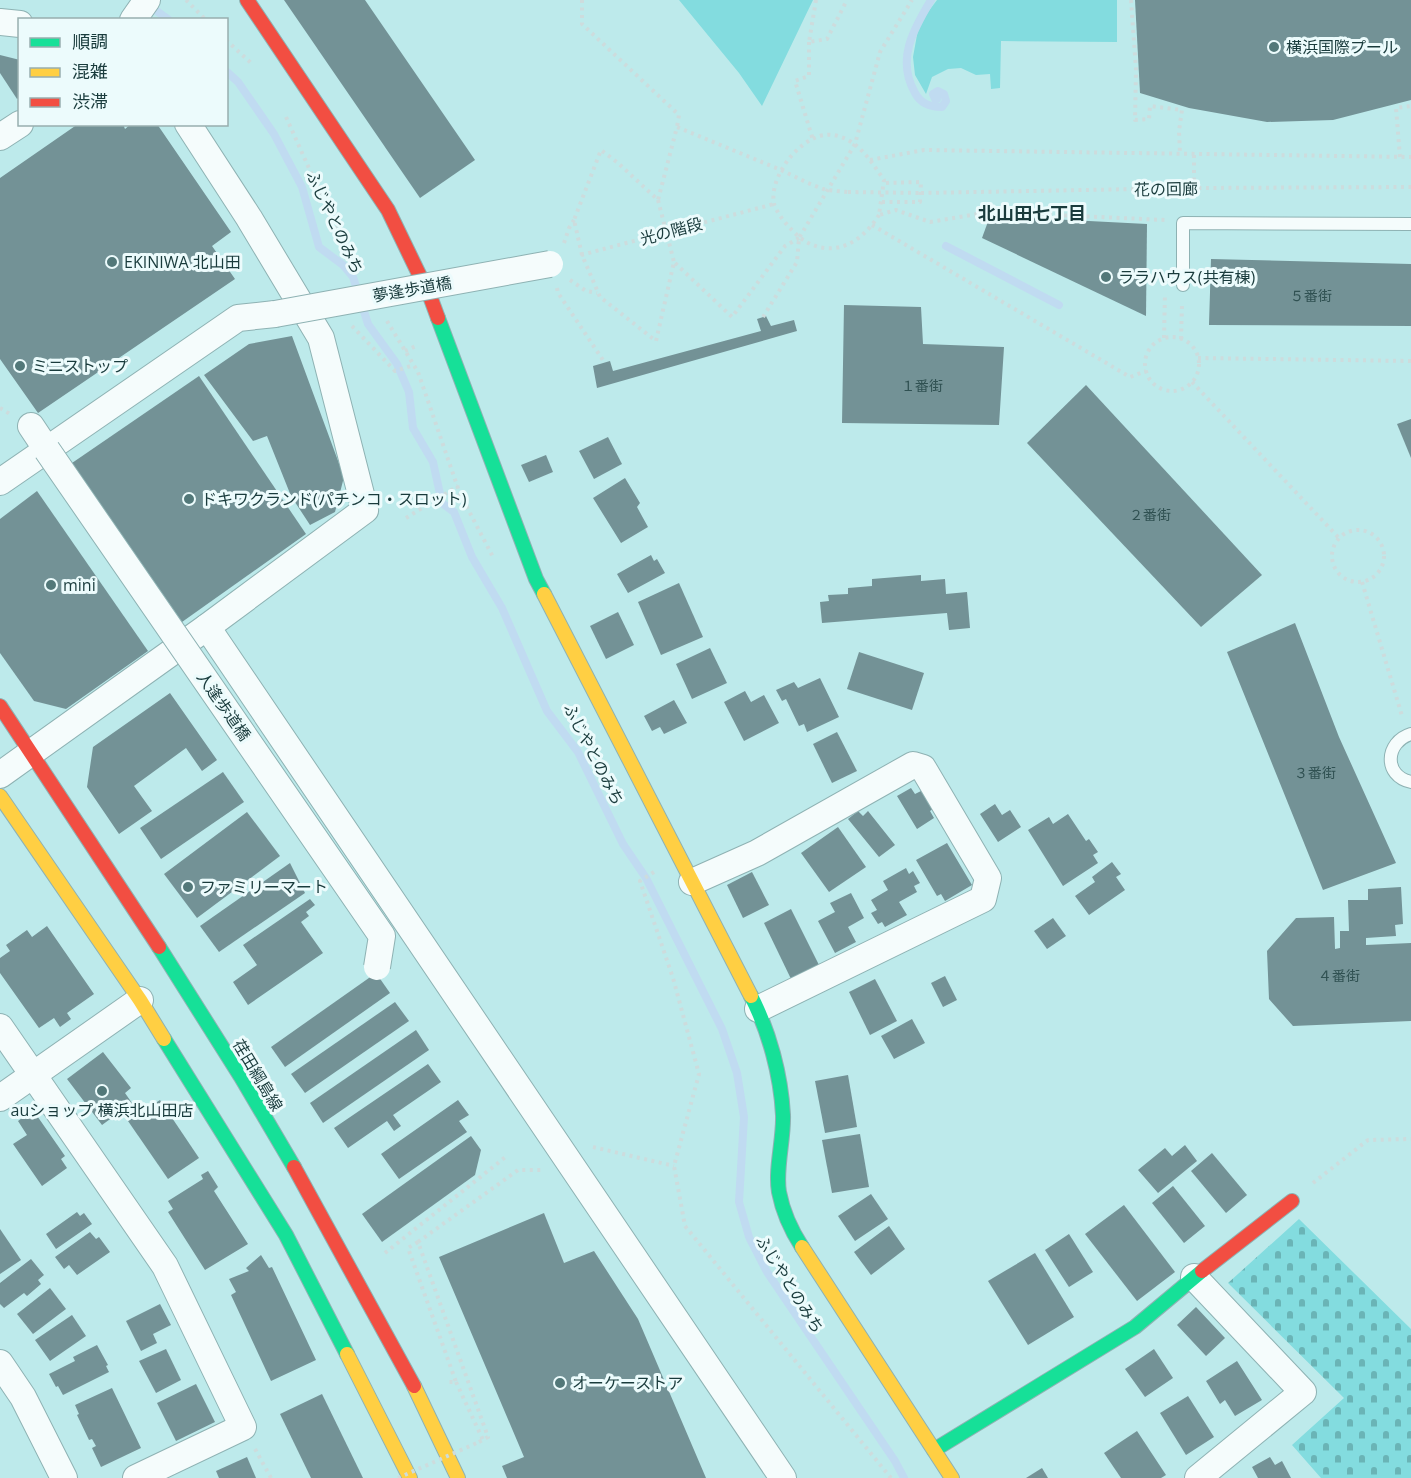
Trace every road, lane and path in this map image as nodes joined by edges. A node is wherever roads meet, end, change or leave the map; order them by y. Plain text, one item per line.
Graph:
1 (147, 0) edge
2 (186, 0) edge
3 (582, 0) edge
4 (816, 0) edge
5 (847, 0) edge
6 (912, 0) edge
7 (1131, 0) edge
8 (250, 2) edge
9 (134, 18) edge
10 (204, 18) edge
11 (0, 22) edge
12 (18, 24) edge
13 (228, 42) edge
14 (810, 42) junction
15 (257, 72) dead end
16 (1411, 106) edge
17 (285, 114) dead end
18 (18, 125) edge
19 (189, 126) edge
20 (677, 127) junction
21 (0, 137) edge
22 (813, 140) junction
23 (855, 144) junction
24 (1180, 153) junction
25 (1194, 153) junction
26 (1400, 157) junction
27 (1411, 157) edge
28 (870, 160) junction
29 (781, 170) junction
30 (884, 183) junction
31 (1411, 187) edge
32 (1194, 188) junction
33 (826, 190) junction
34 (921, 193) junction
35 (658, 200) junction
36 (882, 202) junction
37 (774, 204) junction
38 (879, 215) junction
39 (574, 220) junction
40 (1183, 223) junction
41 (1411, 224) edge
42 (873, 225) junction
43 (569, 228) dead end
44 (666, 232) junction
45 (800, 238) junction
46 (580, 255) junction
47 (674, 262) junction
48 (557, 272) junction
49 (363, 282) dead end
50 (1183, 285) joint
51 (597, 293) junction
52 (381, 311) dead end
53 (763, 317) dead end
54 (350, 324) dead end
55 (1181, 339) junction
56 (1198, 358) junction
57 (1411, 361) edge
58 (605, 363) dead end
59 (414, 365) junction
60 (1146, 371) junction
61 (1192, 382) junction
62 (31, 426) dead end
63 (47, 450) junction
64 (0, 482) edge
65 (457, 486) junction
66 (406, 518) dead end
67 (1339, 538) junction
68 (498, 566) dead end
69 (1362, 582) junction
70 (207, 627) junction
71 (0, 706) edge
72 (1402, 719) dead end
73 (1411, 734) edge
74 (32, 753) junction
75 (0, 775) edge
76 (1411, 782) edge
77 (0, 796) edge
78 (651, 866) dead end
79 (652, 874) dead end
80 (692, 882) junction
81 (659, 883) dead end
82 (377, 967) dead end
83 (140, 1000) junction
84 (758, 1009) junction
85 (0, 1027) edge
86 (34, 1074) junction
87 (0, 1098) edge
88 (1411, 1139) edge
89 (588, 1146) dead end
90 (508, 1155) dead end
91 (674, 1166) junction
92 (550, 1170) dead end
93 (1292, 1201) joint
94 (418, 1242) junction
95 (385, 1253) dead end
96 (1194, 1277) junction
97 (0, 1363) edge
98 (446, 1382) dead end
99 (456, 1382) junction
100 (481, 1441) junction
101 (934, 1450) junction
102 (165, 1471) edge
103 (64, 1478) edge
104 (136, 1478) edge
105 (398, 1478) edge
106 (410, 1478) edge
107 (458, 1478) edge
108 (783, 1478) edge
109 (891, 1478) edge
110 (952, 1478) edge
111 (1198, 1478) edge

1 - 9 street
2 - 10 path
3 - 20 path
4 - 14 path
5 - 14 path
6 - 23 path
7 - 24 path
8 - 80 street
11 - 12 street
13 - 15 path
14 - 22 path
16 - 26 path
17 - 49 path, ふじやとのみち
18 - 21 street
19 - 70 street
20 - 29 path, 花の回廊
20 - 35 path
22 - 23 path
22 - 29 path
23 - 28 path
23 - 33 path
24 - 25 path
24 - 28 path
25 - 26 path
25 - 32 path
26 - 27 path
28 - 30 path
29 - 33 path, 花の回廊
29 - 37 path
30 - 34 path
30 - 36 path
31 - 32 path, 花の回廊
32 - 34 path, 花の回廊
33 - 34 path, 花の回廊, bridge
33 - 45 path
34 - 36 path
35 - 39 path
35 - 44 path
36 - 38 path
37 - 44 path, 光の階段
37 - 45 path
38 - 40 path
38 - 42 path
39 - 43 path
39 - 46 path
40 - 41 lane
40 - 50 lane
42 - 45 path
42 - 60 path
44 - 46 path, 光の階段
44 - 47 path
45 - 47 path
45 - 53 path
46 - 51 path
47 - 51 path
48 - 51 path
48 - 58 path
48 - 63 street, 夢逢歩道橋, bridge
50 - 55 path
52 - 59 path
54 - 59 path
55 - 56 path
55 - 60 path
56 - 57 path
56 - 61 path
59 - 65 path
60 - 61 path
61 - 67 path
62 - 63 street, 人逢歩道橋
63 - 64 street
63 - 82 street, 人逢歩道橋, bridge
65 - 66 path
65 - 68 path
67 - 69 path
67 - 69 path
69 - 72 path
70 - 74 street
70 - 108 street
71 - 74 street, 荏田綱島線
73 - 76 lane
74 - 75 street
74 - 107 street, 荏田綱島線
77 - 83 street
78 - 81 path
79 - 91 path
80 - 84 street
80 - 84 street
83 - 86 street
83 - 106 street
84 - 101 street
85 - 86 street
86 - 87 street
86 - 102 street
88 - 93 path
89 - 91 path
90 - 95 path
91 - 109 path
92 - 94 path
93 - 96 street
94 - 99 path
94 - 100 path
96 - 101 street
96 - 111 street
97 - 103 street
98 - 99 path
99 - 100 path
100 - 105 path, bridge
101 - 110 street
102 - 104 street

